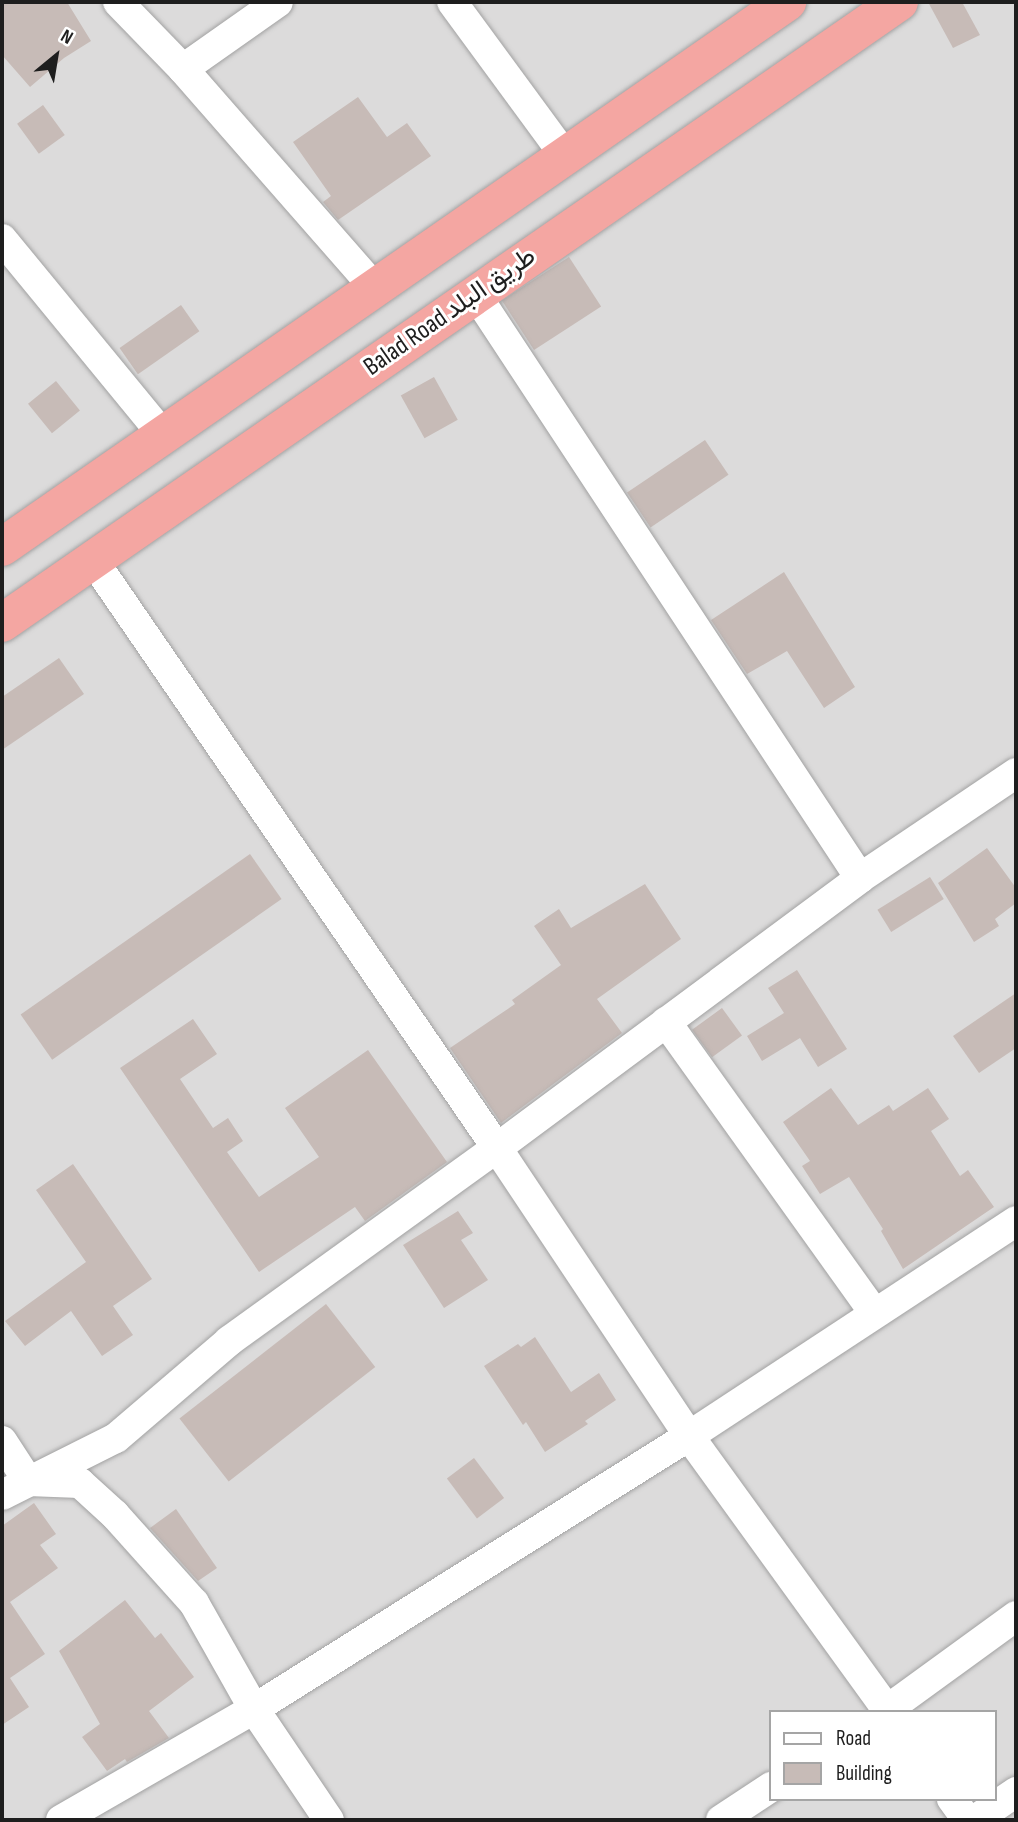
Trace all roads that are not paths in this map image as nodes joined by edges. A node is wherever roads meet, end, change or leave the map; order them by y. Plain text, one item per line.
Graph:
1 (118, 2) edge
2 (278, 2) edge
3 (452, 2) edge
4 (786, 2) edge
5 (899, 2) edge
6 (183, 69) junction
7 (565, 156) junction
8 (2, 239) edge
9 (375, 288) junction
10 (476, 295) junction
11 (163, 435) junction
12 (2, 547) edge
13 (93, 560) junction
14 (2, 623) edge
15 (1016, 773) edge
16 (860, 878) junction
17 (666, 1022) junction
18 (497, 1148) junction
19 (1016, 1221) edge
20 (874, 1313) junction
21 (689, 1436) junction
22 (2, 1441) edge
23 (15, 1488) edge
24 (1016, 1616) edge
25 (254, 1709) junction
26 (886, 1710) edge
27 (888, 1710) edge
28 (769, 1788) edge
29 (1016, 1792) edge
30 (953, 1801) edge
31 (61, 1820) edge
32 (329, 1820) edge
33 (721, 1820) edge
34 (967, 1820) edge
35 (975, 1820) edge

1 - 6 street
2 - 6 street
3 - 7 street
4 - 7 highway
5 - 10 highway, Balad Road طريق البلد
6 - 9 street
7 - 9 highway
8 - 11 street
9 - 11 highway
10 - 13 highway, Balad Road طريق البلد
10 - 16 street
11 - 12 highway
13 - 14 highway, Balad Road طريق البلد
13 - 18 street
15 - 16 street
16 - 17 street
17 - 18 street
17 - 20 street
18 - 21 street
18 - 23 street
19 - 20 street
20 - 21 street
21 - 25 street
21 - 26 street
22 - 23 street
23 - 25 street
24 - 27 street
25 - 31 street
25 - 32 street
28 - 33 street
29 - 35 street
30 - 34 street

